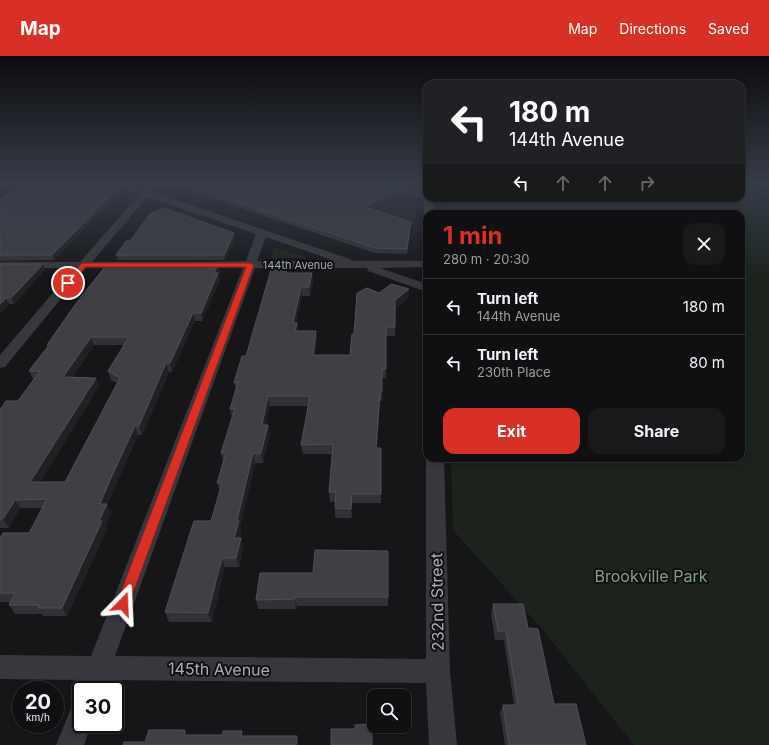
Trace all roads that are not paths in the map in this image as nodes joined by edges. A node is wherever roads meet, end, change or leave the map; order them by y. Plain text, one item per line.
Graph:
1 (127, 214) edge
2 (207, 214) edge
3 (262, 233) junction
4 (423, 264) edge
5 (0, 265) edge
6 (83, 265) junction
7 (137, 265) edge
8 (184, 265) edge
9 (250, 265) junction
10 (360, 266) junction
11 (423, 287) edge
12 (0, 364) edge
13 (435, 462) edge
14 (0, 667) edge
15 (99, 668) junction
16 (438, 671) junction
17 (94, 681) edge
18 (74, 733) edge
19 (70, 745) edge
20 (443, 745) edge

1 - 6 street
2 - 3 street
3 - 9 street
3 - 10 street
4 - 10 street, 144th Avenue
5 - 6 street
6 - 7 street
6 - 12 street
8 - 9 street, 144th Avenue
9 - 10 street, 144th Avenue
9 - 15 street
10 - 11 street
13 - 16 street, 232nd Street
14 - 15 street, 145th Avenue
15 - 16 street, 145th Avenue
15 - 17 street
16 - 20 street, 232nd Street
18 - 19 street

